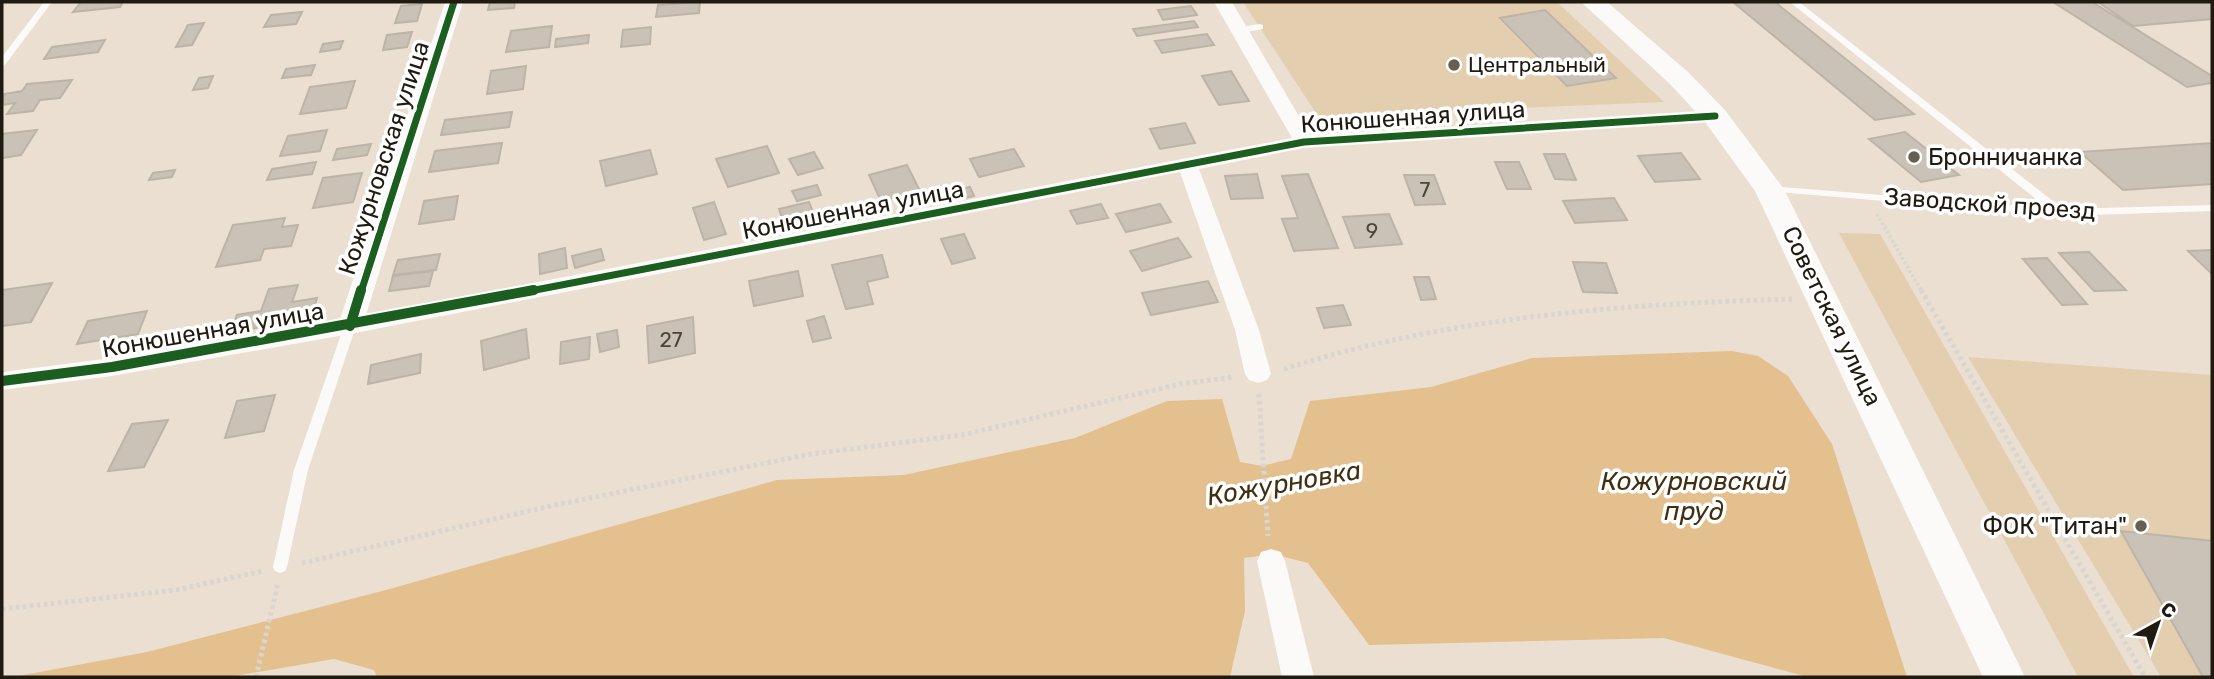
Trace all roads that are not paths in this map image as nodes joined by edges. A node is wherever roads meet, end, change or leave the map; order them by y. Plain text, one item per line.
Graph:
1 (48, 2) edge
2 (454, 2) edge
3 (1223, 2) edge
4 (1593, 2) edge
5 (1794, 2) edge
6 (2, 63) edge
7 (1715, 116) junction
8 (1304, 142) junction
9 (1188, 166) junction
10 (1769, 189) junction
11 (2212, 208) edge
12 (2061, 213) junction
13 (350, 327) junction
14 (1258, 374) road end
15 (2, 381) edge
16 (1270, 561) road end
17 (280, 568) road end
18 (1298, 677) edge
19 (2004, 677) edge

1 - 6 lane
2 - 13 street, Кожурновская улица
3 - 8 street
4 - 7 main road, Советская улица
5 - 12 lane
7 - 8 street, Конюшенная улица
7 - 10 main road, Советская улица
8 - 9 street, Конюшенная улица
9 - 13 street, Конюшенная улица
9 - 14 street
10 - 12 lane, Заводской проезд
10 - 19 main road, Советская улица
11 - 12 lane, Заводской проезд
13 - 15 street, Конюшенная улица
13 - 17 lane
16 - 18 street

